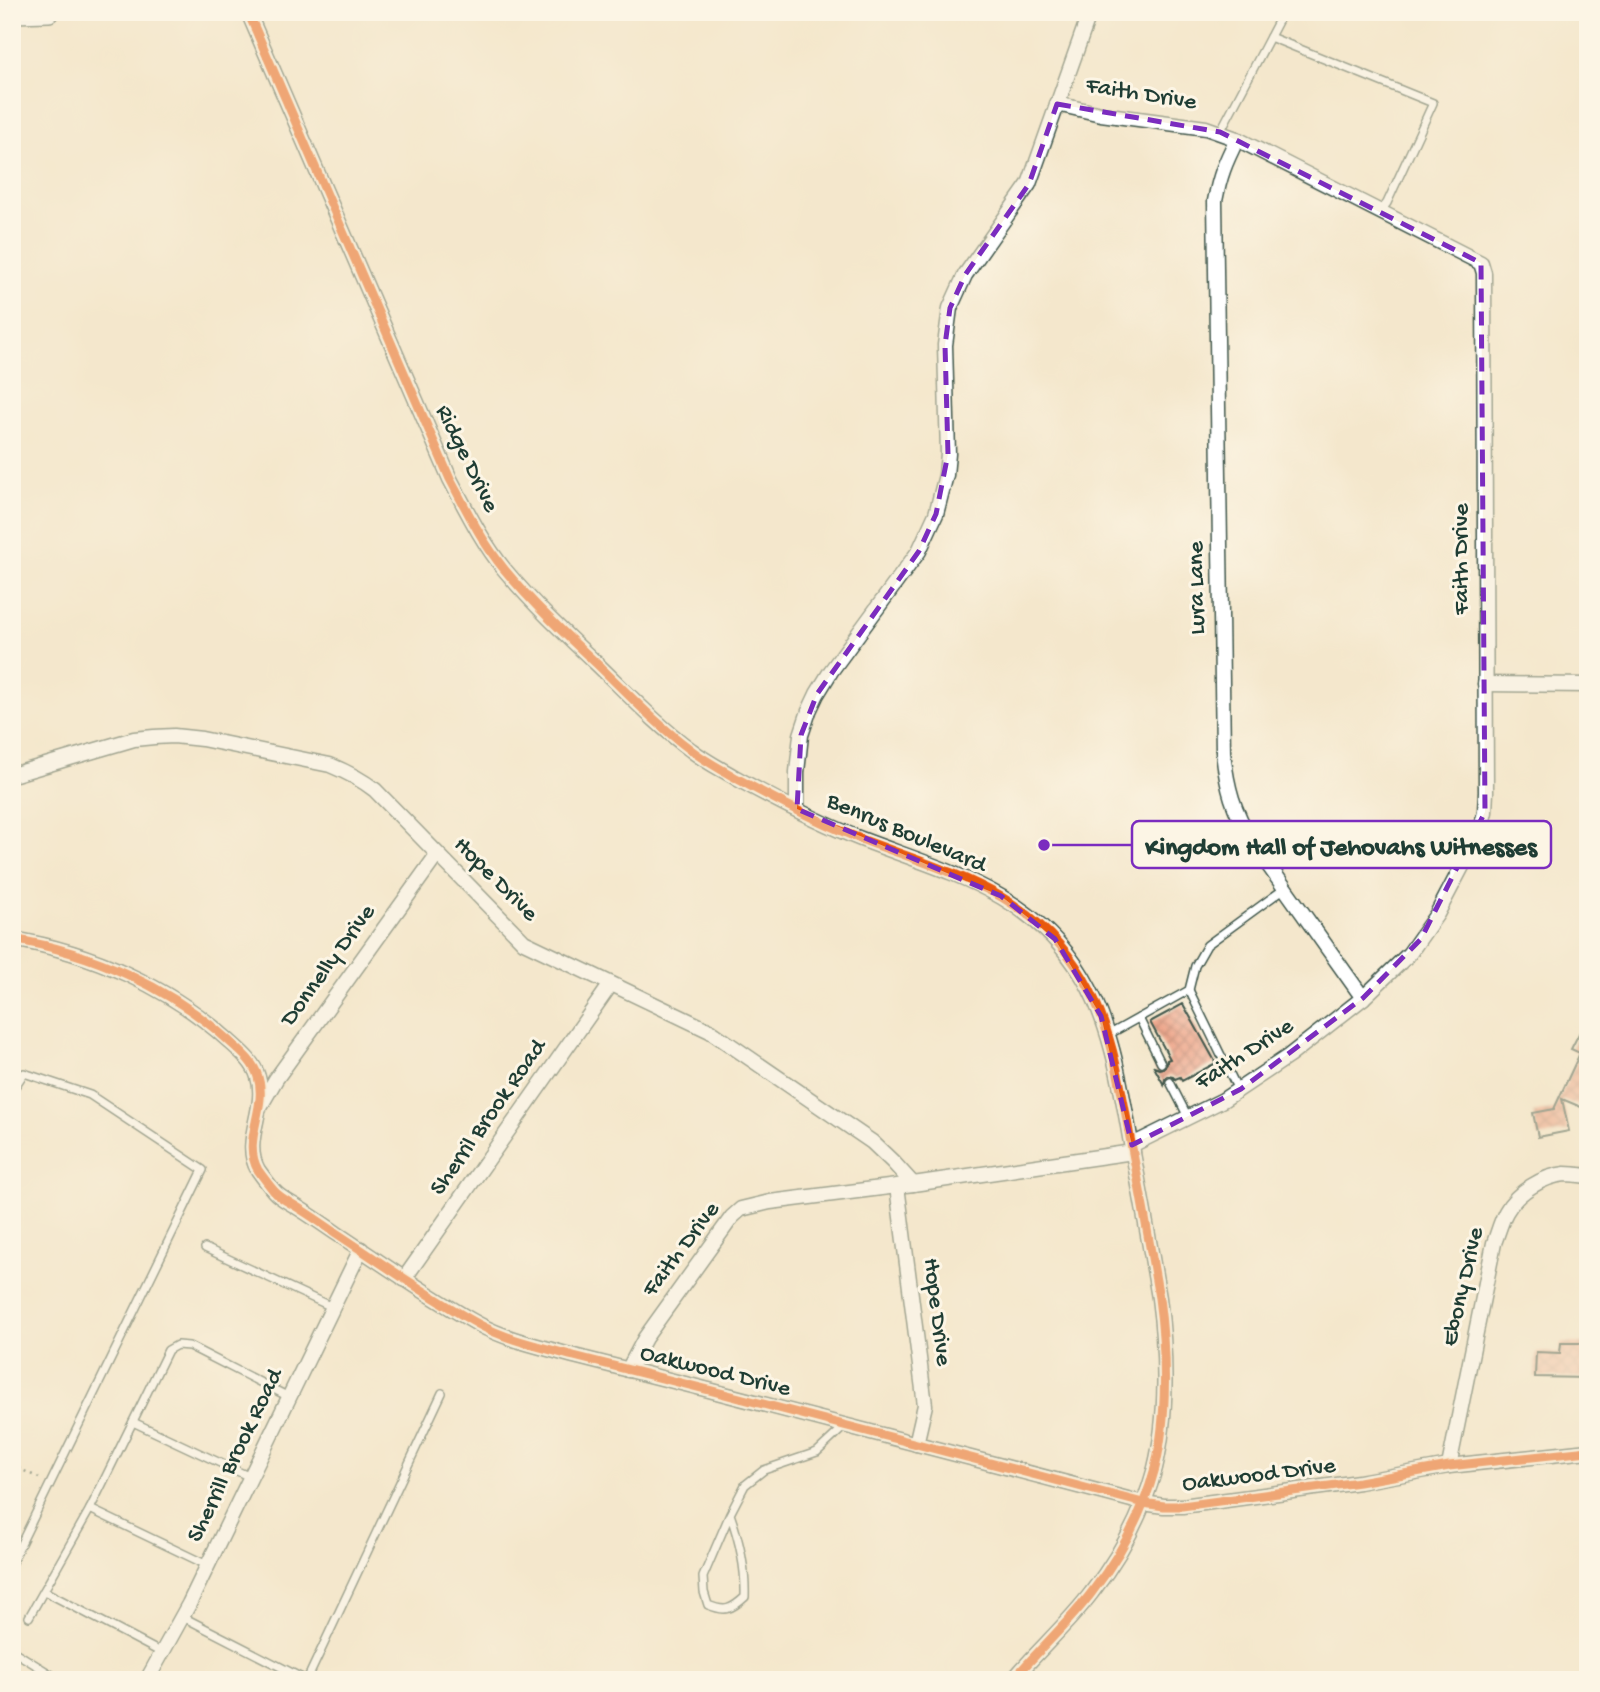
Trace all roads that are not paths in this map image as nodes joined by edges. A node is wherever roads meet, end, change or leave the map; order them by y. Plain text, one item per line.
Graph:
1 (49, 12) edge
2 (248, 12) edge
3 (1090, 12) edge
4 (1283, 12) edge
5 (12, 13) edge
6 (1270, 37) junction
7 (1057, 104) junction
8 (1220, 132) junction
9 (1237, 139) junction
10 (1380, 212) junction
11 (1485, 684) junction
12 (1588, 685) edge
13 (12, 775) edge
14 (797, 809) junction
15 (437, 855) junction
16 (1284, 888) junction
17 (12, 939) edge
18 (611, 984) junction
19 (1189, 990) junction
20 (1363, 998) junction
21 (1139, 1017) junction
22 (1107, 1035) junction
23 (1161, 1063) dead end
24 (1170, 1082) dead end
25 (12, 1091) edge
26 (1238, 1091) junction
27 (260, 1106) junction
28 (1188, 1117) junction
29 (1132, 1148) junction
30 (1588, 1176) edge
31 (913, 1184) junction
32 (897, 1186) junction
33 (205, 1248) dead end
34 (361, 1250) junction
35 (404, 1279) junction
36 (333, 1307) junction
37 (628, 1370) junction
38 (442, 1393) dead end
39 (289, 1397) junction
40 (133, 1422) junction
41 (846, 1425) junction
42 (916, 1444) junction
43 (1588, 1451) edge
44 (1449, 1466) junction
45 (250, 1478) junction
46 (1143, 1503) junction
47 (90, 1509) junction
48 (730, 1514) junction
49 (12, 1562) edge
50 (208, 1565) junction
51 (44, 1591) junction
52 (29, 1617) dead end
53 (183, 1617) junction
54 (13, 1651) edge
55 (162, 1653) junction
56 (60, 1680) edge
57 (147, 1680) edge
58 (306, 1680) edge
59 (1013, 1680) edge

1 - 5 street
2 - 14 street, Ridge Drive
3 - 7 street, Benrus Boulevard
4 - 6 lane
6 - 8 lane
6 - 10 lane
7 - 8 street, Faith Drive
7 - 14 street, Benrus Boulevard
8 - 9 street, Faith Drive
9 - 10 street, Faith Drive
9 - 16 street, Lura Lane
10 - 11 street, Faith Drive
11 - 12 street
11 - 20 street, Faith Drive
13 - 15 street, Hope Drive
14 - 22 street, Benrus Boulevard
15 - 18 street, Hope Drive
15 - 27 street, Donnelly Drive
16 - 19 lane
16 - 20 street, Lura Lane
17 - 27 street, Oakwood Drive
18 - 31 street, Hope Drive
18 - 35 street, Sherril Brook Road
19 - 21 lane
19 - 26 lane
20 - 26 street, Faith Drive
21 - 22 lane
21 - 23 lane
22 - 29 street, Benrus Boulevard
24 - 28 lane
25 - 49 lane
26 - 28 street, Faith Drive
27 - 34 street, Oakwood Drive
28 - 29 street, Faith Drive
29 - 31 street, Faith Drive
29 - 46 street, Benrus Boulevard
30 - 44 street, Ebony Drive
31 - 32 street, Faith Drive
32 - 37 street, Faith Drive
32 - 42 street, Hope Drive
33 - 36 lane
34 - 35 street, Oakwood Drive
34 - 36 street, Sherrill Brook Road
35 - 37 street, Oakwood Drive
36 - 39 street, Sherrill Brook Road
37 - 41 street, Oakwood Drive
38 - 58 lane
39 - 40 lane
39 - 45 street, Sherrill Brook Road
40 - 45 lane
40 - 47 lane
41 - 42 street, Oakwood Drive
41 - 48 lane
42 - 46 street, Oakwood Drive
43 - 44 street, Oakwood Drive
44 - 46 street, Oakwood Drive
45 - 50 street, Sherrill Brook Road
46 - 59 street, Benrus Boulevard
47 - 50 lane
47 - 51 lane
48 - 48 lane
50 - 53 street, Sherrill Brook Road
51 - 52 lane
51 - 55 lane
53 - 55 street, Sherrill Brook Road
53 - 58 lane
54 - 56 lane
55 - 57 street, Sherrill Brook Road

